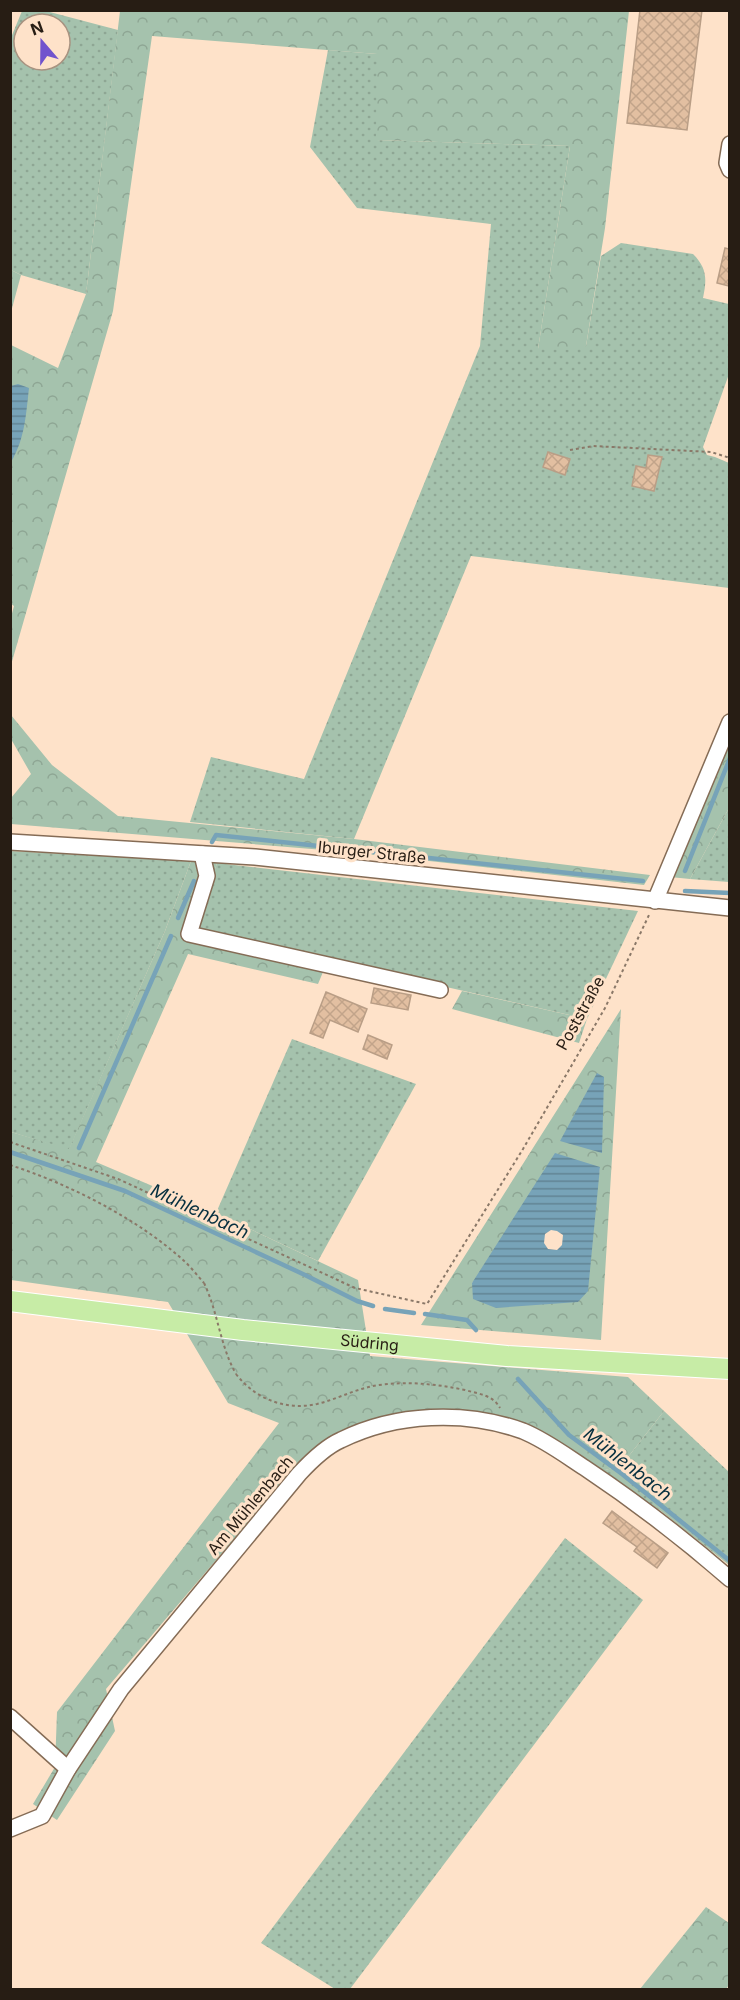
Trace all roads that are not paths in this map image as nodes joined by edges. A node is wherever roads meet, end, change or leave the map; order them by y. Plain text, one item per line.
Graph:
1 (729, 144) edge
2 (729, 170) edge
3 (729, 722) edge
4 (10, 842) edge
5 (202, 854) junction
6 (655, 901) junction
7 (729, 908) edge
8 (440, 990) dead end
9 (10, 1301) edge
10 (729, 1369) edge
11 (729, 1579) edge
12 (10, 1717) edge
13 (68, 1769) junction
14 (10, 1829) edge

1 - 2 street
3 - 6 street
4 - 5 street, Iburger Straße
5 - 6 street, Iburger Straße
5 - 8 street
6 - 7 street, Iburger Straße
9 - 10 main road, Südring
11 - 13 street, Am Mühlenbach
12 - 13 street
13 - 14 street, Am Mühlenbach

